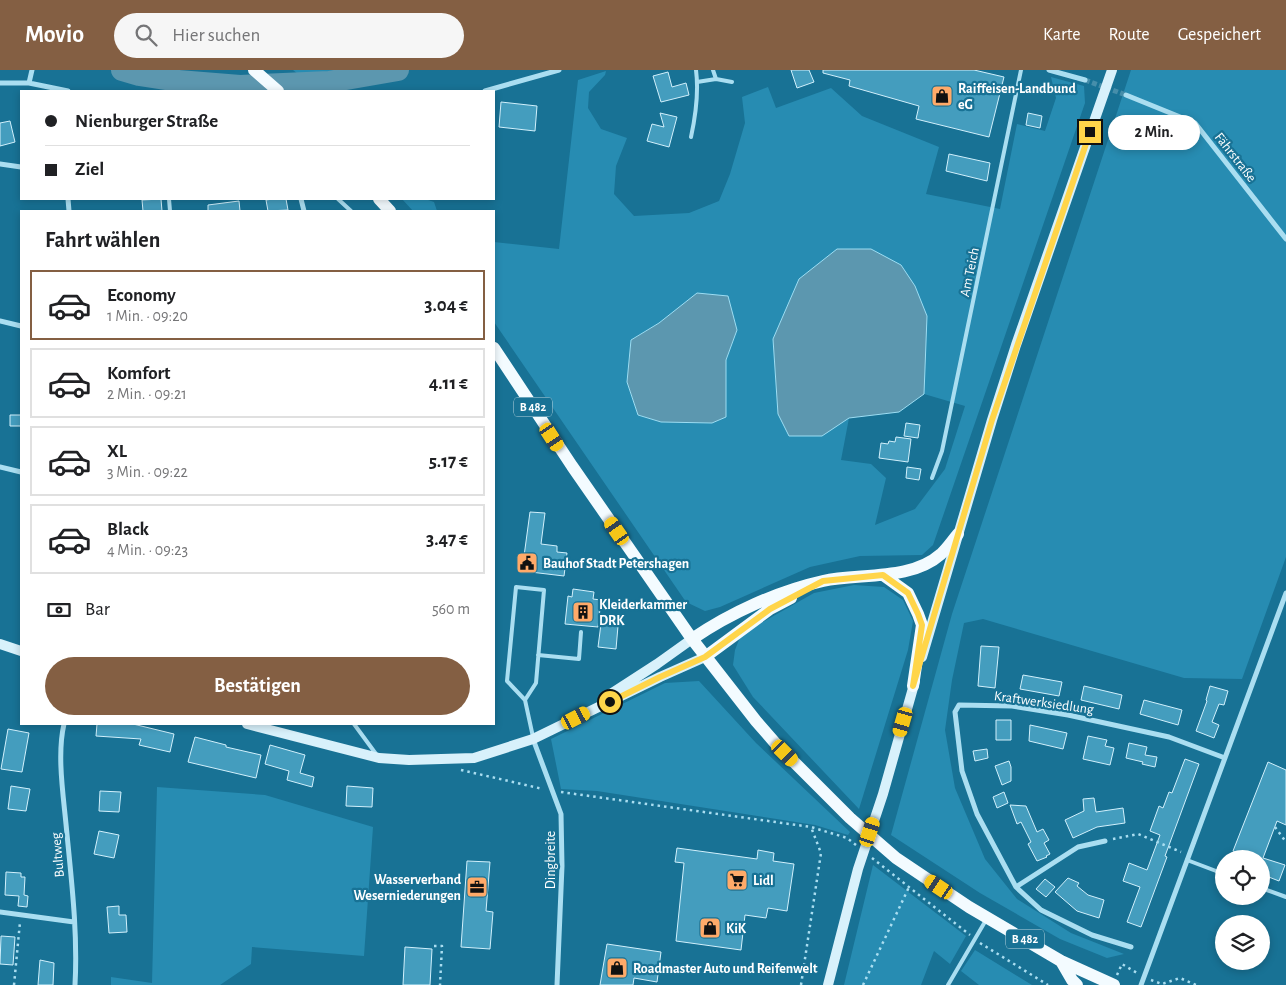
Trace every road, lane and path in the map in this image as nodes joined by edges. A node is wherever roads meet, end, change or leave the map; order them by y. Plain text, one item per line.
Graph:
1 (32, 70) edge
2 (254, 70) edge
3 (558, 70) edge
4 (696, 70) edge
5 (713, 70) edge
6 (1021, 70) edge
7 (1049, 70) edge
8 (1112, 70) edge
9 (716, 79) junction
10 (1085, 80) tunnel mouth
11 (697, 82) junction
12 (732, 82) dead end
13 (0, 83) edge
14 (29, 83) junction
15 (63, 90) edge
16 (277, 90) edge
17 (488, 90) edge
18 (1126, 95) tunnel mouth
19 (692, 136) dead end
20 (0, 164) edge
21 (20, 167) edge
22 (339, 200) edge
23 (380, 200) edge
24 (350, 210) edge
25 (389, 210) edge
26 (1286, 239) edge
27 (0, 321) edge
28 (20, 326) edge
29 (495, 350) edge
30 (0, 467) edge
31 (20, 472) edge
32 (932, 478) dead end
33 (958, 534) junction
34 (883, 575) junction
35 (823, 581) junction
36 (1286, 593) edge
37 (582, 632) dead end
38 (692, 639) junction
39 (0, 644) edge
40 (20, 651) edge
41 (538, 655) junction
42 (705, 657) junction
43 (913, 686) junction
44 (525, 700) junction
45 (64, 725) edge
46 (355, 725) edge
47 (265, 726) edge
48 (560, 727) junction
49 (533, 739) junction
50 (379, 758) junction
51 (1225, 758) junction
52 (453, 768) dead end
53 (553, 791) junction
54 (1275, 827) dead end
55 (1105, 841) joint
56 (1286, 842) edge
57 (1188, 858) junction
58 (1215, 870) edge
59 (910, 887) dead end
60 (1016, 887) junction
61 (1270, 891) edge
62 (1286, 897) edge
63 (0, 912) edge
64 (21, 915) junction
65 (988, 917) junction
66 (74, 922) junction
67 (434, 946) dead end
68 (1131, 948) dead end
69 (1061, 961) junction
70 (1143, 977) junction
71 (14, 985) edge
72 (75, 985) edge
73 (440, 985) edge
74 (557, 985) edge
75 (802, 985) edge
76 (828, 985) edge
77 (864, 985) edge
78 (948, 985) edge
79 (1077, 985) edge
80 (1113, 985) edge
81 (1141, 985) edge
82 (1196, 985) edge

1 - 14 street
2 - 16 main road
3 - 17 street
4 - 11 lane
5 - 9 lane
6 - 32 lane, Am Teich
7 - 10 street
8 - 33 main road
9 - 11 lane
9 - 12 lane
11 - 19 lane
13 - 14 street
14 - 15 street
18 - 26 street, Fährstraße
20 - 21 street
22 - 24 lane
23 - 25 main road
27 - 28 street
29 - 38 main road, B 482
30 - 31 street
33 - 34 main road
33 - 43 main road
34 - 35 main road
34 - 43 main road
35 - 38 main road
35 - 42 main road
36 - 51 street
37 - 41 lane
38 - 42 main road, B 482
38 - 48 main road
39 - 40 main road
41 - 44 lane
41 - 44 lane
42 - 48 main road
42 - 65 main road, B 482
43 - 76 main road
44 - 49 lane
45 - 66 street, Bultweg
46 - 50 lane
47 - 50 main road
48 - 49 main road
49 - 50 main road
49 - 53 street, Dingbreite
51 - 57 street
51 - 60 street, Kraftwerksiedlung
52 - 53 path
53 - 74 street, Dingbreite
53 - 75 path
54 - 56 path
55 - 57 path
55 - 60 street
57 - 58 lane
57 - 70 street
59 - 77 path
60 - 68 street, Kraftwerksiedlung
61 - 62 lane
63 - 64 street
64 - 66 street
64 - 71 path
65 - 69 main road, B 482
65 - 78 lane
66 - 72 street, Bultweg
67 - 73 path
69 - 79 main road
69 - 80 main road, B 482
70 - 80 path
70 - 81 street
70 - 82 path

